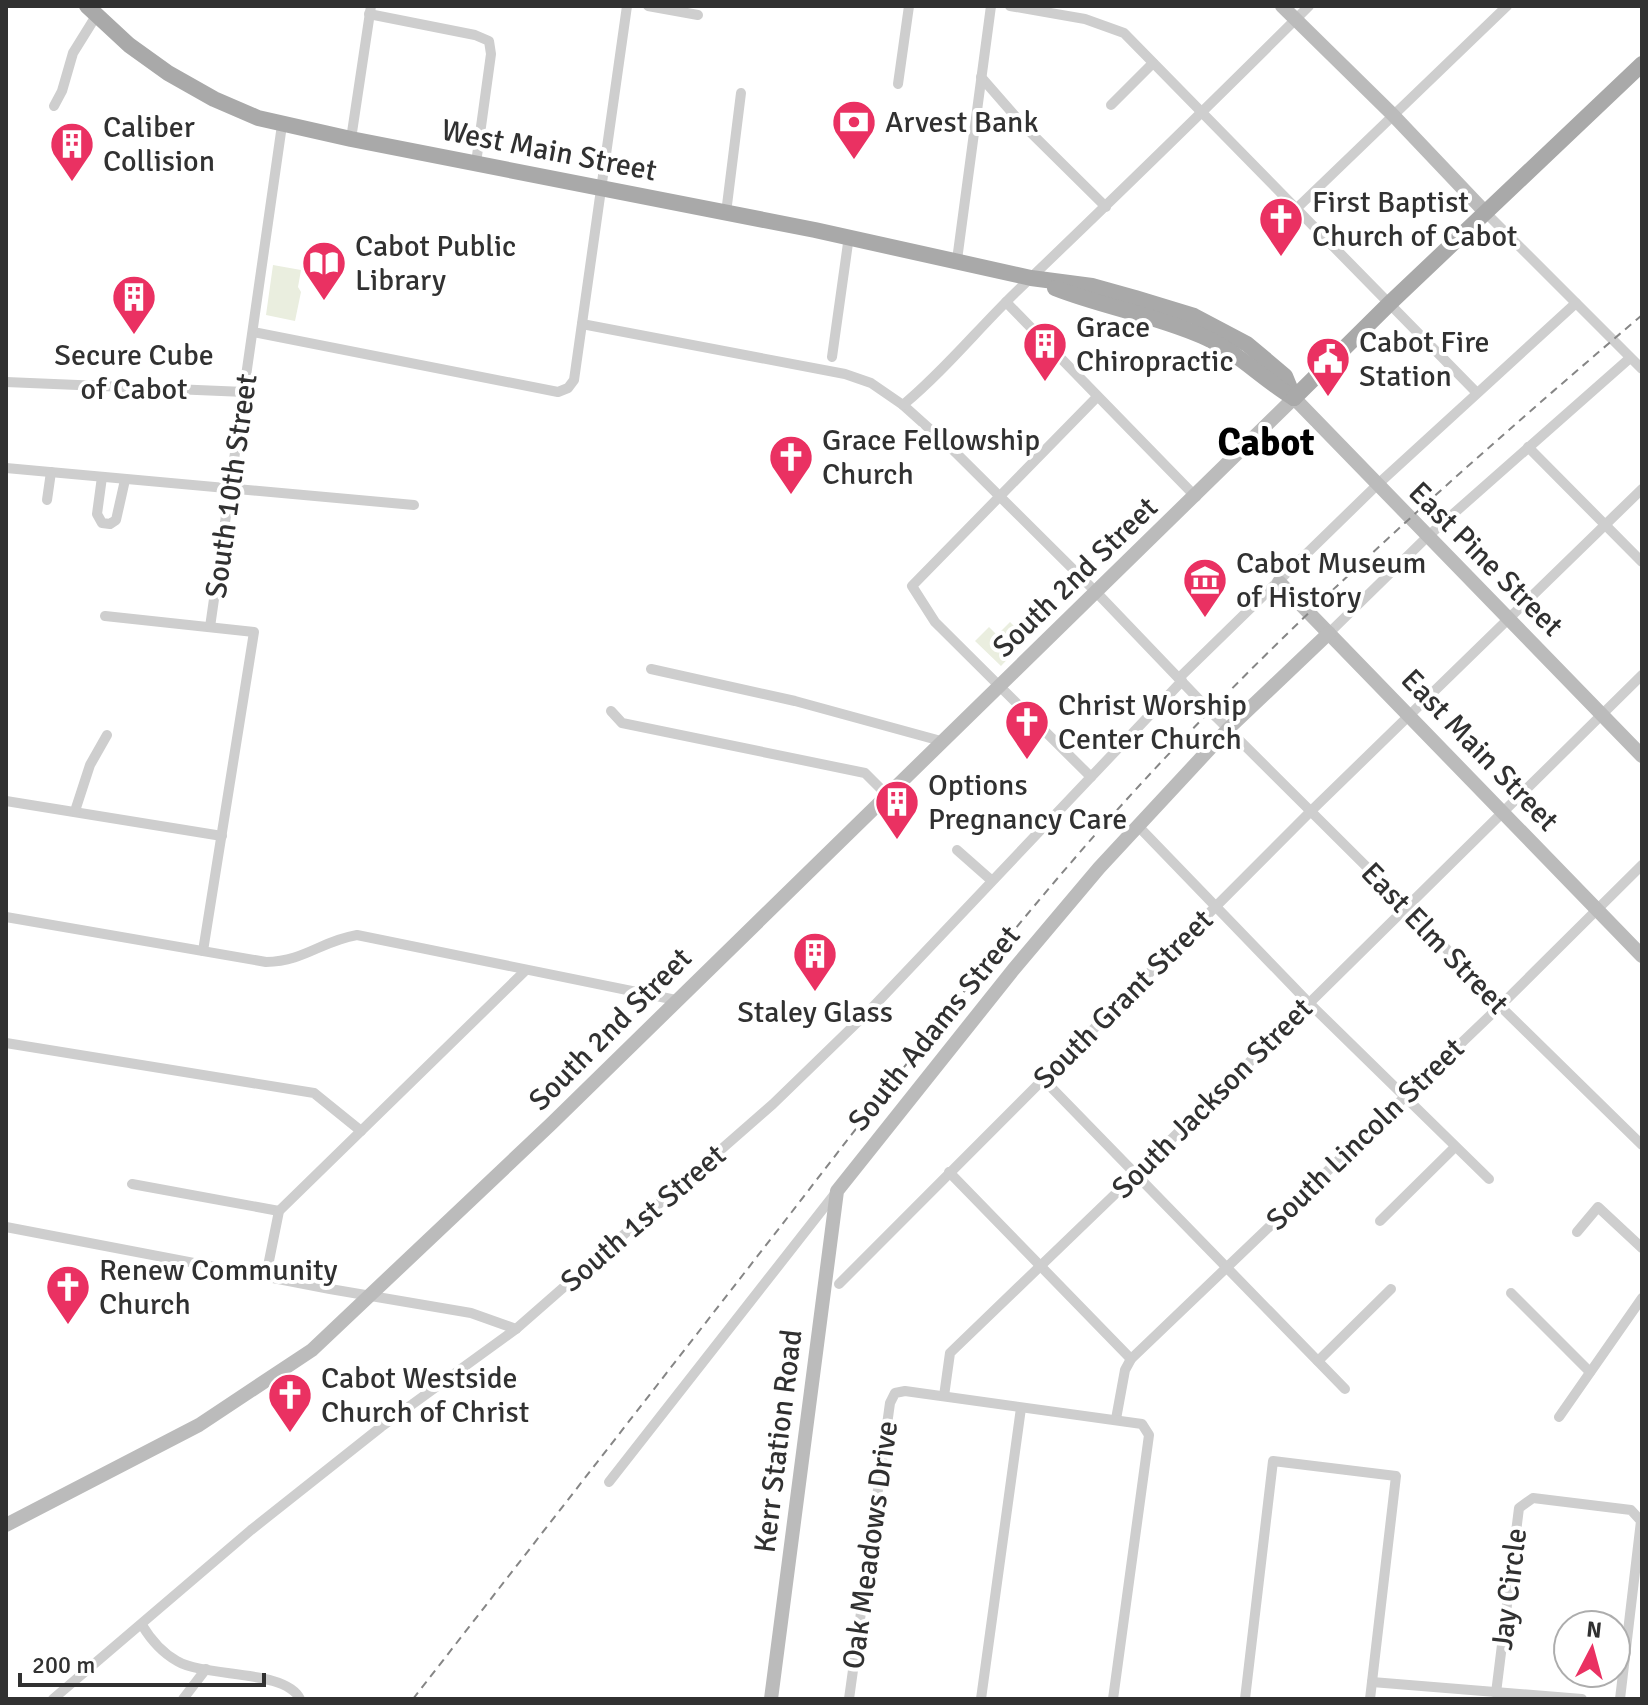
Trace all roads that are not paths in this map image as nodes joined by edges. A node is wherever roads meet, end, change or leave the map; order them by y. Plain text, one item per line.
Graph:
1 (627, 6) edge
2 (648, 6) edge
3 (909, 6) edge
4 (991, 6) edge
5 (1010, 6) edge
6 (1282, 6) edge
7 (1309, 6) edge
8 (1507, 6) edge
9 (672, 8) edge
10 (370, 10) edge
11 (91, 11) edge
12 (698, 15) dead end
13 (1295, 19) junction
14 (1153, 63) junction
15 (1642, 64) edge
16 (981, 77) junction
17 (898, 84) dead end
18 (741, 93) dead end
19 (1111, 105) dead end
20 (54, 106) dead end
21 (1203, 114) junction
22 (1392, 114) junction
23 (282, 125) junction
24 (351, 139) junction
25 (476, 163) junction
26 (600, 189) junction
27 (1106, 207) junction
28 (1297, 208) junction
29 (1485, 212) junction
30 (726, 213) junction
31 (849, 236) junction
32 (957, 260) junction
33 (1031, 278) junction
34 (1006, 302) junction
35 (1390, 303) junction
36 (1576, 303) junction
37 (582, 324) junction
38 (253, 332) junction
39 (832, 357) dead end
40 (1630, 358) junction
41 (1642, 369) edge
42 (6, 382) edge
43 (245, 392) junction
44 (1476, 392) junction
45 (1097, 397) junction
46 (1294, 398) junction
47 (907, 401) junction
48 (1528, 447) junction
49 (6, 468) edge
50 (51, 472) junction
51 (102, 477) junction
52 (125, 480) junction
53 (1377, 485) junction
54 (230, 488) junction
55 (1642, 489) edge
56 (999, 497) junction
57 (1196, 497) junction
58 (47, 500) dead end
59 (414, 505) dead end
60 (1606, 525) junction
61 (1427, 537) junction
62 (1642, 562) edge
63 (1279, 582) junction
64 (1097, 593) junction
65 (105, 616) dead end
66 (1511, 619) junction
67 (210, 627) junction
68 (1329, 633) junction
69 (651, 669) dead end
70 (1642, 675) edge
71 (1180, 680) junction
72 (1000, 685) junction
73 (611, 711) dead end
74 (1410, 715) junction
75 (1601, 715) junction
76 (1229, 728) junction
77 (107, 735) dead end
78 (941, 741) junction
79 (1642, 756) edge
80 (1091, 777) junction
81 (887, 795) junction
82 (6, 801) edge
83 (75, 811) junction
84 (1311, 811) junction
85 (1505, 812) junction
86 (1138, 826) junction
87 (222, 836) junction
88 (957, 850) dead end
89 (1642, 865) edge
90 (991, 880) junction
91 (1215, 907) junction
92 (1407, 907) junction
93 (1598, 910) junction
94 (6, 917) edge
95 (203, 951) junction
96 (1642, 956) edge
97 (525, 971) junction
98 (676, 1000) junction
99 (1308, 1002) junction
100 (1500, 1006) junction
101 (6, 1043) edge
102 (1043, 1079) junction
103 (1404, 1097) junction
104 (361, 1131) junction
105 (1642, 1145) edge
106 (1455, 1147) junction
107 (949, 1172) junction
108 (1136, 1174) junction
109 (1489, 1179) dead end
110 (132, 1184) dead end
111 (837, 1191) junction
112 (279, 1211) junction
113 (1380, 1221) dead end
114 (6, 1227) edge
115 (1577, 1232) dead end
116 (1642, 1248) edge
117 (1041, 1265) junction
118 (1225, 1267) junction
119 (266, 1276) junction
120 (839, 1284) dead end
121 (1391, 1289) dead end
122 (1511, 1293) dead end
123 (371, 1296) junction
124 (1642, 1298) edge
125 (516, 1329) junction
126 (1131, 1359) junction
127 (1318, 1361) junction
128 (1590, 1372) junction
129 (1345, 1389) dead end
130 (944, 1396) junction
131 (1021, 1408) junction
132 (1559, 1417) dead end
133 (1116, 1419) junction
134 (609, 1482) dead end
135 (6, 1525) edge
136 (142, 1625) junction
137 (206, 1669) junction
138 (1372, 1682) junction
139 (1496, 1693) junction
140 (53, 1699) edge
141 (183, 1699) edge
142 (300, 1699) edge
143 (771, 1699) edge
144 (849, 1699) edge
145 (981, 1699) edge
146 (1113, 1699) edge
147 (1245, 1699) edge
148 (1370, 1699) edge
149 (1582, 1699) edge
150 (1620, 1699) edge

1 - 26 street
2 - 9 street
3 - 17 street
4 - 16 street
5 - 14 street
6 - 13 main road
7 - 13 street
8 - 22 street
9 - 12 street
10 - 24 street
10 - 25 street
11 - 20 street
11 - 23 main road, West Main Street
13 - 21 street
13 - 22 main road
14 - 19 street
14 - 21 street
15 - 29 main road
16 - 27 street
16 - 32 street
18 - 30 street
21 - 27 street
21 - 28 street
22 - 28 street
22 - 29 main road
23 - 24 main road, West Main Street
23 - 38 street, South 10th Street
24 - 25 main road, West Main Street
25 - 26 main road, West Main Street
26 - 30 main road, West Main Street
26 - 37 street
27 - 33 street
28 - 35 street
29 - 35 main road
29 - 36 street
30 - 31 main road, West Main Street
31 - 32 main road, West Main Street
31 - 39 street
32 - 33 main road, West Main Street
33 - 34 street
33 - 46 main road, West Main Street
34 - 45 street
34 - 47 street
35 - 44 street
35 - 46 main road
36 - 40 street
36 - 44 street, South 1st Street
37 - 38 street
37 - 47 street, East Elm Street
38 - 43 street, South 10th Street
40 - 41 street
40 - 48 street
42 - 43 street
43 - 54 street, South 10th Street
44 - 53 street, South 1st Street
45 - 56 street
45 - 57 street
46 - 53 main road, East Pine Street
46 - 57 main road, South 2nd Street
47 - 56 street, East Elm Street
48 - 60 street
48 - 61 street
49 - 50 street
50 - 51 street
50 - 58 street
51 - 52 street
51 - 52 street
52 - 54 street
53 - 61 main road, East Pine Street
53 - 63 street, South 1st Street
54 - 59 street
54 - 67 street, South 10th Street
55 - 60 street, South Grant Street
56 - 64 street, East Elm Street
56 - 72 street
57 - 64 main road, South 2nd Street
60 - 62 street
60 - 66 street, South Grant Street
61 - 66 main road, East Pine Street
61 - 68 street
63 - 68 main road, East Main Street
63 - 71 street, South 1st Street
64 - 71 street, East Elm Street
64 - 72 main road, South 2nd Street
65 - 67 street
66 - 74 street, South Grant Street
66 - 75 main road, East Pine Street
67 - 87 street, South 10th Street
68 - 74 main road, East Main Street
68 - 76 main road, South Adams Street
69 - 78 street
70 - 75 street, South Jackson Street
71 - 76 street, East Elm Street
71 - 80 street, South 1st Street
72 - 78 main road, South 2nd Street
72 - 80 street
73 - 81 street
74 - 84 street, South Grant Street
74 - 85 main road, East Main Street
75 - 79 main road, East Pine Street
75 - 85 street, South Jackson Street
76 - 84 street, East Elm Street
76 - 86 main road, South Adams Street
77 - 83 street
78 - 81 main road, South 2nd Street
80 - 90 street, South 1st Street
81 - 98 main road, South 2nd Street
82 - 83 street
83 - 87 street
84 - 91 street, South Grant Street
84 - 92 street, East Elm Street
85 - 92 street, South Jackson Street
85 - 93 main road, East Main Street
86 - 91 street
86 - 111 main road, South Adams Street
87 - 95 street, South 10th Street
88 - 90 street
89 - 93 street, South Lincoln Street
90 - 125 street, South 1st Street
91 - 99 street
91 - 102 street, South Grant Street
92 - 99 street, South Jackson Street
92 - 100 street, East Elm Street
93 - 96 main road, East Main Street
93 - 100 street, South Lincoln Street
94 - 95 street
95 - 97 street
97 - 98 street
97 - 104 street
98 - 123 main road, South 2nd Street
99 - 103 street
99 - 108 street, South Jackson Street
100 - 103 street, South Lincoln Street
100 - 105 street, East Elm Street
101 - 104 street
102 - 107 street, South Grant Street
102 - 108 street
103 - 106 street
103 - 118 street, South Lincoln Street
104 - 112 street
106 - 109 street
106 - 113 street
107 - 117 street
107 - 120 street, South Grant Street
108 - 117 street, South Jackson Street
108 - 118 street
110 - 112 street
111 - 134 street, South Adams Street
111 - 143 main road, Kerr Station Road
112 - 119 street
114 - 119 street
115 - 116 street
117 - 126 street
117 - 130 street, South Jackson Street
118 - 126 street, South Lincoln Street
118 - 127 street
119 - 123 street
121 - 127 street
122 - 128 street
123 - 125 street
123 - 135 main road, South 2nd Street
124 - 128 street
125 - 136 street, South 1st Street
126 - 133 street, South Lincoln Street
127 - 129 street
128 - 132 street
130 - 131 street, Oak Meadows Drive
130 - 144 street, Oak Meadows Drive
131 - 133 street, Oak Meadows Drive
131 - 145 street
133 - 146 street, Oak Meadows Drive
136 - 137 street
136 - 140 street, South 1st Street
137 - 141 street
137 - 142 street
138 - 139 street
138 - 147 street
138 - 148 street
139 - 149 street
139 - 150 street, Jay Circle

